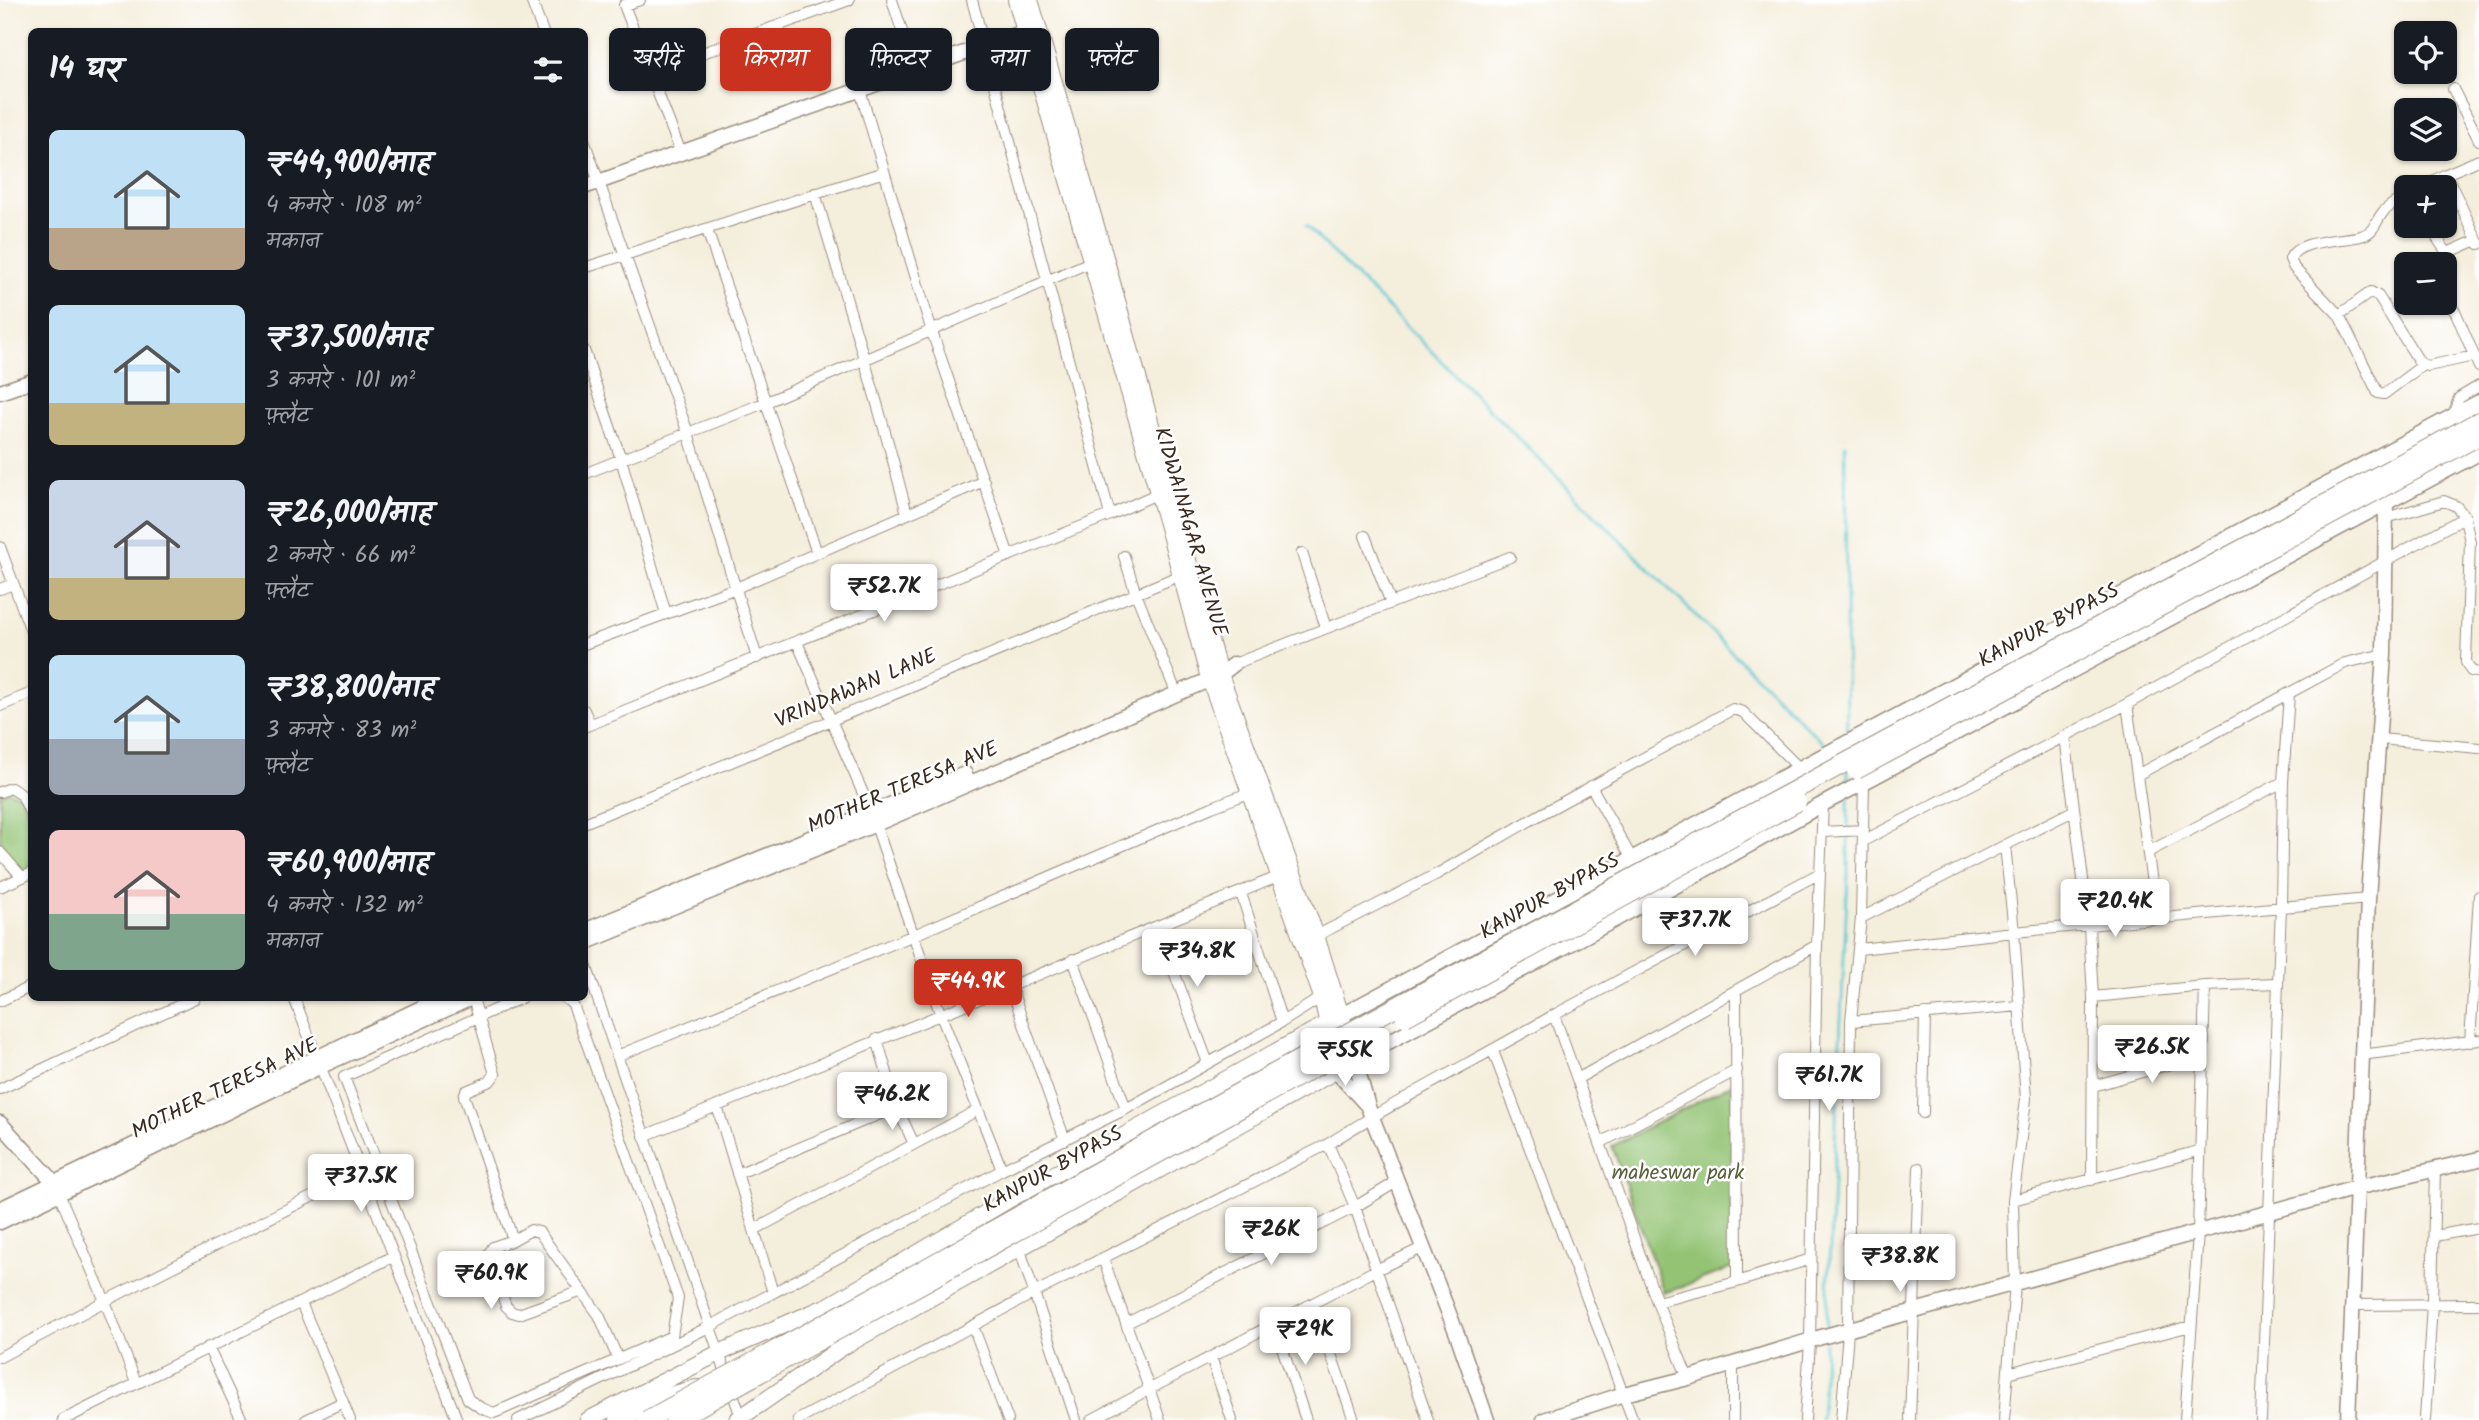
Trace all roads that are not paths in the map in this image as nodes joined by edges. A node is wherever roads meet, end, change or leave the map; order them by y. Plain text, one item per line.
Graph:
1 (531, 0) edge
2 (640, 0) edge
3 (849, 0) edge
4 (892, 0) edge
5 (972, 0) edge
6 (1016, 0) edge
7 (1030, 0) edge
8 (623, 3) edge
9 (542, 28) edge
10 (633, 28) edge
11 (901, 28) edge
12 (981, 28) edge
13 (1031, 28) edge
14 (1032, 28) edge
15 (706, 52) edge
16 (2453, 89) dead end
17 (657, 91) edge
18 (857, 91) edge
19 (860, 91) edge
20 (998, 91) edge
21 (1050, 91) edge
22 (2479, 140) edge
23 (588, 150) edge
24 (681, 153) junction
25 (2479, 160) edge
26 (884, 172) junction
27 (2446, 174) joint
28 (600, 181) junction
29 (588, 186) edge
30 (815, 193) junction
31 (2394, 203) edge
32 (707, 230) junction
33 (2437, 238) edge
34 (2478, 242) edge
35 (625, 253) junction
36 (1098, 259) junction
37 (588, 267) edge
38 (1048, 280) junction
39 (2339, 315) junction
40 (2457, 315) edge
41 (932, 332) junction
42 (2474, 356) junction
43 (863, 359) junction
44 (588, 361) edge
45 (2423, 365) junction
46 (2479, 367) edge
47 (28, 382) edge
48 (2479, 386) edge
49 (0, 392) edge
50 (2479, 402) edge
51 (764, 403) junction
52 (2453, 416) junction
53 (2479, 421) edge
54 (688, 433) junction
55 (2479, 436) edge
56 (2479, 453) edge
57 (621, 459) junction
58 (588, 472) edge
59 (984, 481) junction
60 (1164, 491) junction
61 (2386, 511) junction
62 (908, 514) junction
63 (1110, 515) junction
64 (2465, 517) junction
65 (1365, 536) dead end
66 (0, 547) edge
67 (817, 553) junction
68 (1302, 553) dead end
69 (1009, 556) junction
70 (1124, 556) dead end
71 (1510, 557) dead end
72 (2386, 561) junction
73 (1181, 575) junction
74 (13, 584) junction
75 (736, 588) junction
76 (0, 589) edge
77 (1136, 594) junction
78 (2479, 595) edge
79 (2468, 601) junction
80 (1391, 603) junction
81 (666, 614) junction
82 (28, 623) edge
83 (1326, 628) junction
84 (797, 642) junction
85 (588, 643) edge
86 (2384, 654) junction
87 (757, 658) junction
88 (1217, 671) junction
89 (2479, 673) edge
90 (1175, 689) junction
91 (2289, 694) junction
92 (28, 695) edge
93 (2127, 704) junction
94 (0, 706) edge
95 (832, 720) junction
96 (588, 726) edge
97 (2065, 736) junction
98 (2380, 739) junction
99 (2479, 748) edge
100 (1799, 768) junction
101 (2137, 775) junction
102 (2283, 782) junction
103 (1591, 786) junction
104 (1859, 786) junction
105 (0, 792) edge
106 (1251, 792) junction
107 (1827, 802) junction
108 (28, 808) edge
109 (2073, 811) junction
110 (874, 819) junction
111 (588, 821) edge
112 (1827, 831) junction
113 (1863, 836) junction
114 (2005, 845) junction
115 (0, 852) edge
116 (2148, 852) junction
117 (1632, 859) junction
118 (1286, 873) junction
119 (1820, 873) junction
120 (27, 875) edge
121 (0, 887) edge
122 (1241, 893) junction
123 (2479, 896) edge
124 (2368, 899) junction
125 (2281, 906) junction
126 (1861, 918) junction
127 (2157, 919) junction
128 (1157, 926) junction
129 (2089, 927) junction
130 (588, 929) edge
131 (2014, 932) junction
132 (914, 935) junction
133 (1316, 936) junction
134 (588, 941) edge
135 (1817, 945) junction
136 (1859, 949) junction
137 (1073, 959) junction
138 (588, 971) edge
139 (2277, 983) junction
140 (1010, 985) junction
141 (2205, 986) junction
142 (28, 988) edge
143 (1736, 990) junction
144 (1322, 997) junction
145 (2093, 997) junction
146 (0, 1001) edge
147 (189, 1001) edge
148 (295, 1001) edge
149 (437, 1001) edge
150 (465, 1001) edge
151 (473, 1001) edge
152 (513, 1001) edge
153 (568, 1001) edge
154 (2019, 1006) junction
155 (940, 1013) junction
156 (1925, 1014) junction
157 (1554, 1015) junction
158 (479, 1016) junction
159 (1335, 1019) junction
160 (1851, 1021) junction
161 (1282, 1022) junction
162 (877, 1039) junction
163 (2474, 1041) edge
164 (1493, 1051) junction
165 (2202, 1055) junction
166 (2361, 1055) junction
167 (617, 1056) junction
168 (1356, 1060) junction
169 (319, 1061) junction
170 (1208, 1063) junction
171 (1336, 1070) junction
172 (1737, 1070) junction
173 (1577, 1079) junction
174 (2093, 1086) junction
175 (0, 1089) edge
176 (717, 1106) junction
177 (897, 1107) junction
178 (1126, 1109) junction
179 (978, 1110) junction
180 (1370, 1112) junction
181 (1923, 1113) dead end
182 (0, 1123) edge
183 (645, 1136) junction
184 (1065, 1140) junction
185 (1600, 1143) junction
186 (914, 1144) junction
187 (1328, 1144) junction
188 (2198, 1151) junction
189 (2479, 1159) edge
190 (1919, 1168) dead end
191 (2435, 1169) junction
192 (1002, 1170) junction
193 (361, 1172) junction
194 (737, 1174) junction
195 (2092, 1180) junction
196 (1398, 1181) junction
197 (57, 1187) junction
198 (2356, 1188) junction
199 (2013, 1200) junction
200 (1355, 1207) junction
201 (0, 1209) edge
202 (2269, 1213) junction
203 (0, 1222) edge
204 (2479, 1228) edge
205 (754, 1230) junction
206 (2197, 1233) junction
207 (2434, 1236) junction
208 (513, 1240) junction
209 (1019, 1247) junction
210 (1422, 1248) junction
211 (394, 1256) junction
212 (1103, 1258) junction
213 (1811, 1259) junction
214 (1376, 1269) junction
215 (1737, 1282) junction
216 (2015, 1284) junction
217 (582, 1290) junction
218 (773, 1293) junction
219 (1034, 1293) junction
220 (104, 1301) junction
221 (1657, 1302) junction
222 (301, 1303) junction
223 (1313, 1303) junction
224 (2432, 1303) junction
225 (2479, 1304) edge
226 (2352, 1305) junction
227 (1914, 1312) junction
228 (1127, 1323) junction
229 (1274, 1323) junction
230 (973, 1326) junction
231 (2191, 1326) junction
232 (709, 1327) junction
233 (1844, 1332) junction
234 (1814, 1340) junction
235 (208, 1347) junction
236 (719, 1353) junction
237 (0, 1357) edge
238 (1211, 1357) junction
239 (618, 1359) junction
240 (1734, 1364) junction
241 (2008, 1373) junction
242 (1688, 1378) junction
243 (136, 1382) junction
244 (716, 1384) junction
245 (1151, 1388) junction
246 (1623, 1394) junction
247 (343, 1402) junction
248 (706, 1404) junction
249 (740, 1419) edge
250 (63, 1420) edge
251 (242, 1420) edge
252 (306, 1420) edge
253 (350, 1420) edge
254 (457, 1420) edge
255 (518, 1420) edge
256 (588, 1420) edge
257 (619, 1420) edge
258 (648, 1420) edge
259 (675, 1420) edge
260 (690, 1420) edge
261 (798, 1420) edge
262 (1008, 1420) edge
263 (1076, 1420) edge
264 (1091, 1420) edge
265 (1160, 1420) edge
266 (1232, 1420) edge
267 (1306, 1420) edge
268 (1354, 1420) edge
269 (1428, 1420) edge
270 (1487, 1420) edge
271 (1544, 1420) edge
272 (1633, 1420) edge
273 (1733, 1420) edge
274 (1805, 1420) edge
275 (1841, 1420) edge
276 (1910, 1420) edge
277 (2004, 1420) edge
278 (2185, 1420) edge
279 (2261, 1420) edge
280 (2348, 1420) edge
281 (2425, 1420) edge

1 - 9 street
2 - 8 street
3 - 15 street
4 - 11 street
5 - 12 street
6 - 13 main road, KIDWAINAGAR AVENUE
7 - 14 main road, KIDWAINAGAR AVENUE
8 - 10 street
16 - 22 street
17 - 24 street
18 - 24 street
19 - 26 street
20 - 38 street
21 - 36 main road, KIDWAINAGAR AVENUE
23 - 28 street
24 - 28 street
25 - 27 street
26 - 30 street
26 - 41 street
27 - 34 street
28 - 29 street
28 - 35 street
30 - 32 street
30 - 43 street
31 - 39 street
32 - 35 street
32 - 51 street
33 - 34 street
35 - 37 street
35 - 54 street
36 - 38 street
36 - 60 main road, KIDWAINAGAR AVENUE
38 - 41 street
38 - 63 street
39 - 45 street
39 - 45 street
40 - 42 street
41 - 43 street
41 - 59 street
42 - 45 street
42 - 46 street
43 - 51 street
43 - 62 street
44 - 57 street
47 - 49 street
48 - 52 street
50 - 52 street
51 - 54 street
51 - 67 street
52 - 100 street
53 - 244 highway, KANPUR BYPASS, bridge
54 - 57 street
54 - 75 street
55 - 248 highway, KANPUR BYPASS, bridge
56 - 61 street
57 - 58 street
57 - 81 street
59 - 62 street
59 - 69 street
60 - 63 street
60 - 73 main road, KIDWAINAGAR AVENUE
60 - 88 main road, KIDWAINAGAR AVENUE
61 - 64 street
61 - 72 street
61 - 104 street
62 - 67 street
63 - 69 street
64 - 72 street
64 - 79 street
65 - 80 street
66 - 74 street
67 - 75 street
68 - 83 street
69 - 84 street
70 - 77 street
71 - 80 street
72 - 86 street
72 - 93 street
73 - 77 street, VRINDAWAN LANE
73 - 88 main road, KIDWAINAGAR AVENUE
74 - 76 street
74 - 82 street
75 - 81 street
75 - 87 street
77 - 90 street
77 - 95 street, VRINDAWAN LANE
78 - 79 street
79 - 89 street
80 - 83 street
81 - 85 street
83 - 88 street
84 - 87 street
84 - 95 street
86 - 91 street
86 - 98 street
87 - 96 street
88 - 90 street
88 - 106 main road, KIDWAINAGAR AVENUE
88 - 118 main road, KIDWAINAGAR AVENUE
90 - 110 street
91 - 101 street
91 - 102 street
92 - 94 street
93 - 97 street
93 - 101 street
95 - 110 street
95 - 111 street, VRINDAWAN LANE
97 - 109 street
97 - 113 street
98 - 99 street
98 - 124 street
100 - 103 street
100 - 117 street
101 - 116 street
102 - 116 street
102 - 125 street
103 - 117 street
103 - 133 street
104 - 107 street
104 - 113 street
105 - 108 street
106 - 118 main road, KIDWAINAGAR AVENUE
106 - 132 street
107 - 112 street
107 - 168 street
109 - 114 street
109 - 129 street
110 - 130 street
110 - 132 street
110 - 134 street, MOTHER TERESA AVE
112 - 113 street
112 - 119 street
113 - 126 street
114 - 126 street
114 - 131 street
115 - 120 street
116 - 127 street
117 - 159 street
118 - 122 street
118 - 133 main road, KIDWAINAGAR AVENUE
118 - 144 main road, KIDWAINAGAR AVENUE
119 - 135 street
119 - 157 street
120 - 121 street
122 - 128 street
122 - 161 street
123 - 163 street
124 - 125 street
124 - 166 street
125 - 127 street
125 - 139 street
126 - 136 street
127 - 129 street
128 - 137 street
128 - 170 street
129 - 131 street
129 - 145 street
131 - 136 street
131 - 154 street
132 - 155 street
132 - 167 street
133 - 159 main road, KIDWAINAGAR AVENUE
135 - 143 street
135 - 213 street
136 - 160 street
137 - 140 street
137 - 178 street
138 - 167 street
139 - 141 street
139 - 202 street
140 - 155 street
140 - 184 street
141 - 145 street
141 - 165 street
142 - 146 street
143 - 172 street
143 - 173 street
144 - 159 main road, KIDWAINAGAR AVENUE
144 - 161 street
145 - 174 street
147 - 175 street
148 - 169 street
149 - 169 street
150 - 169 street, MOTHER TERESA AVE
151 - 158 street
152 - 158 street
153 - 239 street
154 - 156 street
154 - 199 street
155 - 162 street
155 - 179 street
156 - 160 street
156 - 181 street
157 - 164 street
157 - 173 street
158 - 208 street
158 - 239 street
159 - 168 main road, KIDWAINAGAR AVENUE
159 - 171 main road, KIDWAINAGAR AVENUE
159 - 236 main road
160 - 233 street
161 - 170 street
162 - 176 street
162 - 177 street
163 - 166 street
164 - 180 street
164 - 246 street
165 - 174 street
165 - 188 street
166 - 198 street
167 - 183 street
168 - 171 main road
168 - 180 street
169 - 193 street
169 - 197 street
170 - 178 street
171 - 180 street
171 - 209 main road
172 - 185 street
172 - 215 street
173 - 185 street
174 - 195 street
176 - 183 street
176 - 194 street
177 - 186 street
177 - 194 street
178 - 184 street
179 - 186 street
179 - 192 street
180 - 187 street
180 - 196 street
182 - 197 street
183 - 232 street
184 - 192 street
185 - 221 street
186 - 205 street
187 - 200 street
187 - 212 street
188 - 195 street
188 - 206 street
189 - 191 street
190 - 227 street
191 - 198 street
191 - 207 street
192 - 218 street
193 - 211 street
193 - 220 street
194 - 205 street
195 - 199 street
196 - 200 street
196 - 210 street
197 - 201 street
197 - 203 street
197 - 220 street
198 - 202 street
198 - 226 street
199 - 216 street
200 - 214 street
200 - 228 street
202 - 206 street
202 - 279 street
204 - 207 street
205 - 218 street
206 - 216 street
206 - 231 street
207 - 224 street
208 - 217 street
208 - 217 street
209 - 219 street
209 - 249 main road
210 - 214 street
210 - 270 street
211 - 222 street
211 - 254 street
212 - 219 street
212 - 228 street
213 - 215 street
213 - 234 street
214 - 223 street
214 - 269 street
215 - 221 street
216 - 227 street
216 - 241 street
217 - 239 street
218 - 232 street
219 - 230 street
219 - 263 street
220 - 237 street
220 - 243 street
221 - 242 street
222 - 235 street
222 - 247 street
223 - 229 street
223 - 268 street
224 - 225 street
224 - 226 street
224 - 281 street
226 - 280 street
227 - 233 street
227 - 276 street
228 - 245 street
229 - 238 street
229 - 267 street
230 - 261 street
230 - 262 street
231 - 241 street
231 - 278 street
232 - 236 street
232 - 255 street
233 - 234 street
233 - 275 street
234 - 240 street
234 - 274 street
235 - 243 street
235 - 251 street
236 - 249 street
236 - 256 main road
238 - 245 street
238 - 266 street
240 - 242 street
240 - 273 street
241 - 277 street
242 - 246 street
243 - 250 street
244 - 257 highway, bridge
244 - 258 highway, KANPUR BYPASS, bridge
245 - 264 street
245 - 265 street
246 - 271 street
246 - 272 street
247 - 252 street
247 - 253 street
248 - 259 highway, KANPUR BYPASS, bridge
248 - 260 highway, bridge

